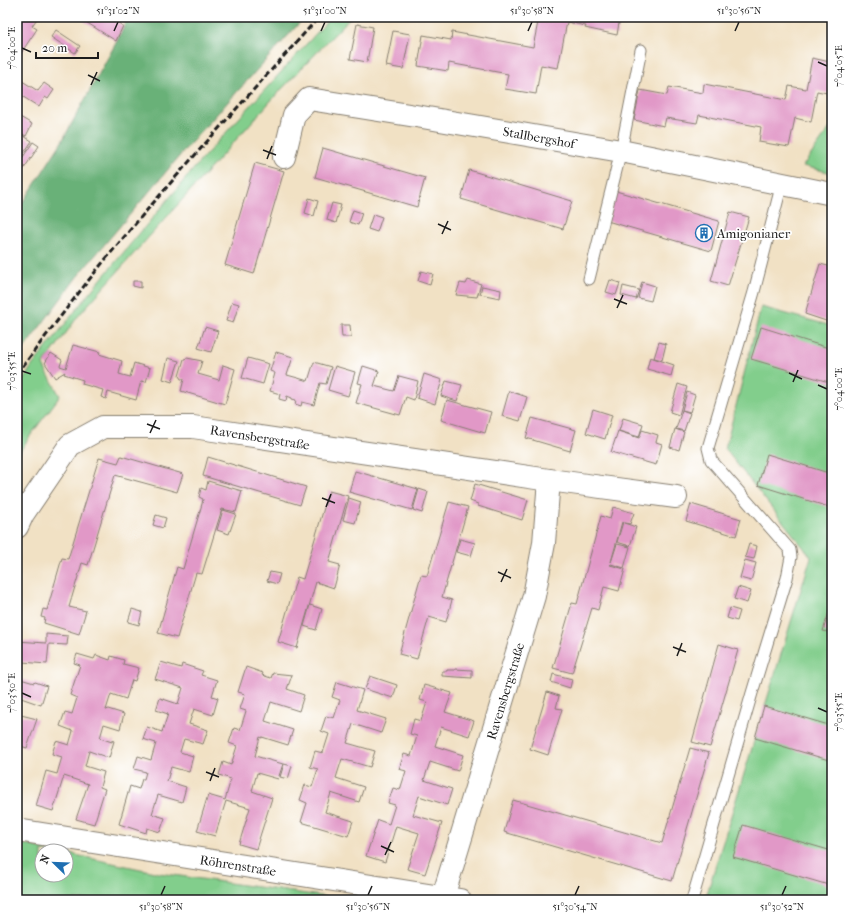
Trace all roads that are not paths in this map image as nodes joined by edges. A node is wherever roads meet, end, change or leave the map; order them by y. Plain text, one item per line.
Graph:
1 (641, 50) dead end
2 (621, 151) junction
3 (284, 157) dead end
4 (782, 183) junction
5 (832, 194) edge
6 (589, 280) dead end
7 (549, 480) junction
8 (676, 497) dead end
9 (17, 527) edge
10 (17, 830) edge
11 (452, 899) edge
12 (692, 900) edge

1 - 2 lane
2 - 3 street, Stallbergshof
2 - 4 street, Stallbergshof
2 - 6 lane
4 - 5 street, Stallbergshof
4 - 12 lane
7 - 8 street, Ravensbergstraße
7 - 9 street, Ravensbergstraße
7 - 11 street, Ravensbergstraße
10 - 11 street, Röhrenstraße

